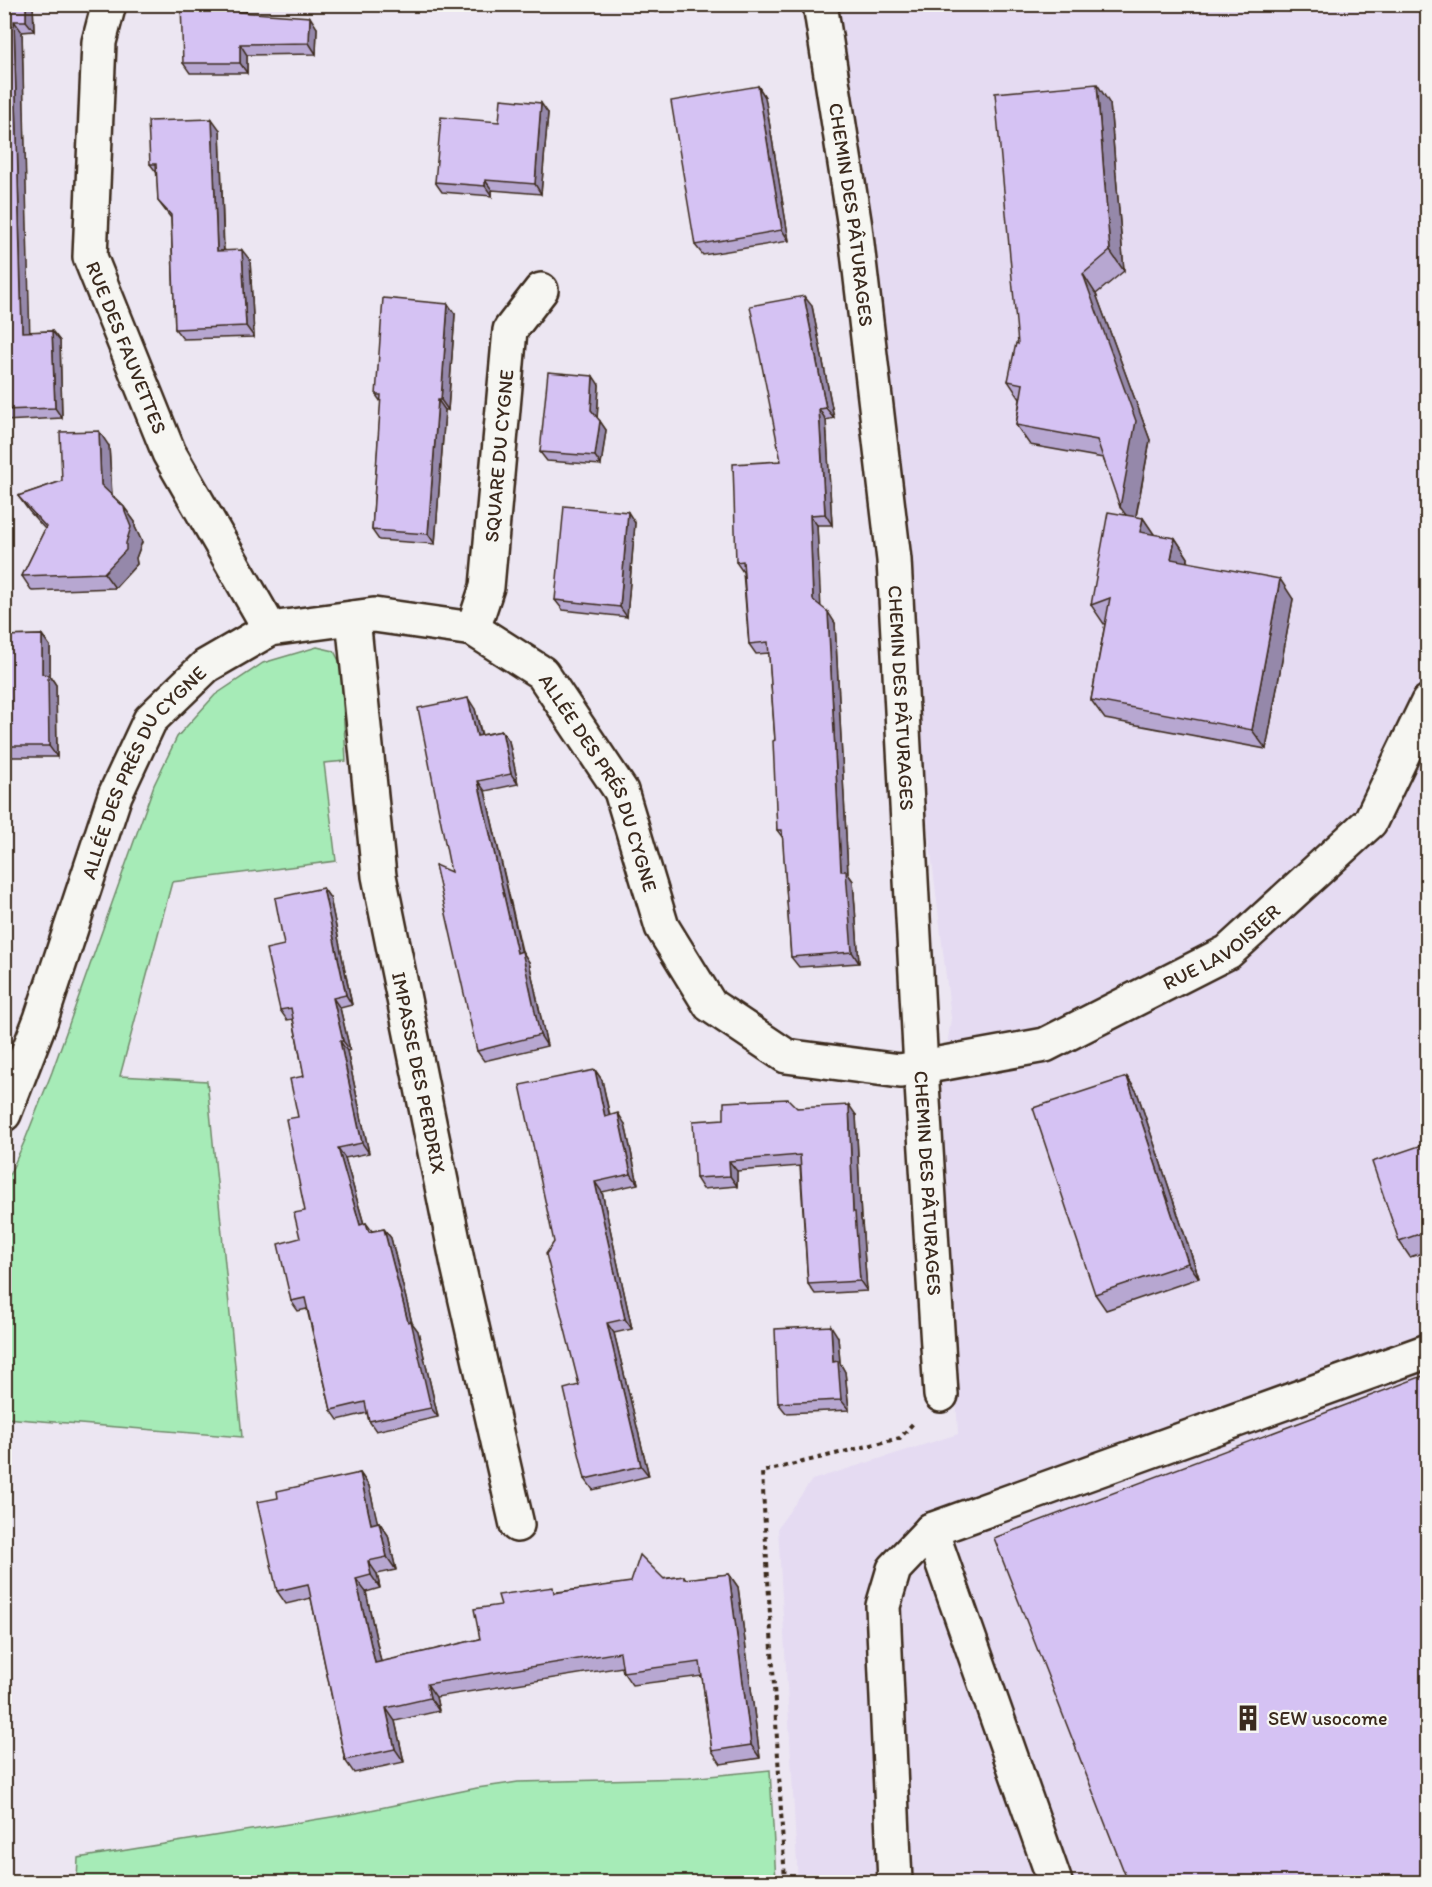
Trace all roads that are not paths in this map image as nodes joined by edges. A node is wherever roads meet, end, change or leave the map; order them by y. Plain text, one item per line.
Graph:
1 (109, 4) edge
2 (820, 4) edge
3 (541, 290) dead end
4 (353, 618) junction
5 (270, 629) junction
6 (472, 629) junction
7 (1428, 702) edge
8 (921, 1068) junction
9 (4, 1114) edge
10 (1428, 1351) edge
11 (941, 1395) road end
12 (517, 1525) dead end
13 (931, 1530) junction
14 (895, 1882) edge
15 (1055, 1882) edge

1 - 5 street, RUE DES FAUVETTES
2 - 8 street, CHEMIN DES PÂTURAGES
3 - 6 street, SQUARE DU CYGNE
4 - 5 street, ALLÉE DES PRÉS DU CYGNE
4 - 6 street, ALLÉE DES PRÉS DU CYGNE
4 - 12 street, IMPASSE DES PERDRIX
5 - 9 street, ALLÉE DES PRÉS DU CYGNE
6 - 8 street, ALLÉE DES PRÉS DU CYGNE
7 - 8 street, RUE LAVOISIER
8 - 11 street, CHEMIN DES PÂTURAGES
10 - 13 street
13 - 14 street
13 - 15 street

